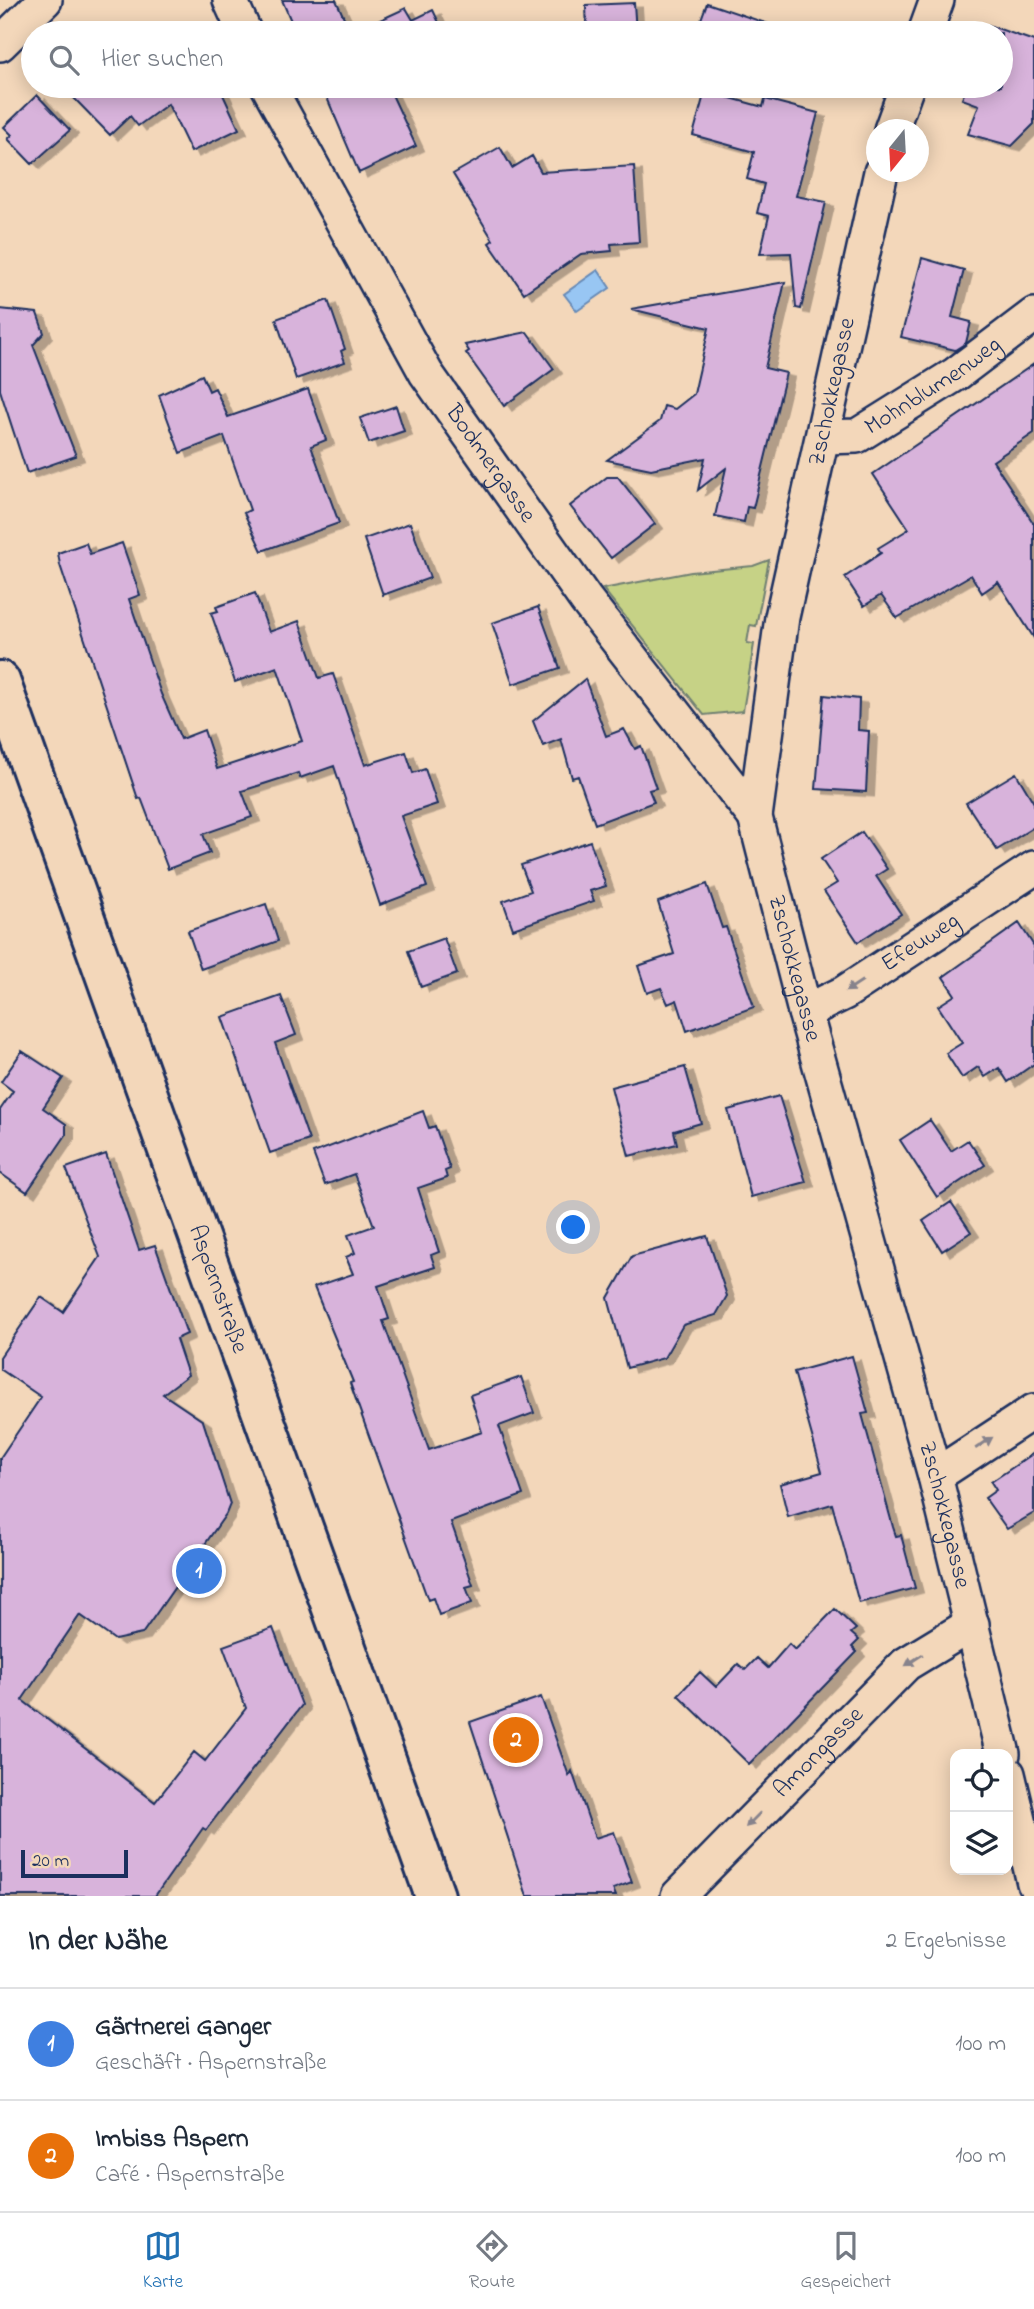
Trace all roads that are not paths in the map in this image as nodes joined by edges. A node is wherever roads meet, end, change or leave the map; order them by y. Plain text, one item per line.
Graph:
1 (45, 0) edge
2 (230, 0) edge
3 (937, 0) edge
4 (24, 21) edge
5 (240, 21) edge
6 (929, 21) edge
7 (21, 23) edge
8 (0, 44) edge
9 (275, 98) edge
10 (902, 98) edge
11 (895, 119) edge
12 (879, 182) edge
13 (1034, 315) edge
14 (824, 437) junction
15 (0, 681) edge
16 (755, 817) junction
17 (1034, 868) edge
18 (805, 1012) junction
19 (1034, 1411) edge
20 (935, 1476) junction
21 (972, 1624) junction
22 (1002, 1749) edge
23 (1013, 1795) edge
24 (1034, 1882) edge
25 (435, 1896) edge
26 (678, 1896) edge

1 - 4 street
2 - 5 street
3 - 6 street
7 - 8 street
9 - 16 street, Bodmergasse
10 - 11 street
12 - 14 street, Zschokkegasse
13 - 14 street, Mohnblumenweg
14 - 16 street, Zschokkegasse
15 - 25 main road, Aspernstraße
16 - 18 street, Zschokkegasse
17 -> 18 street, Efeuweg
18 - 20 street, Zschokkegasse
20 -> 19 street
20 - 21 street, Zschokkegasse
21 - 22 street, Zschokkegasse
21 -> 26 street, Amongasse
23 - 24 street

